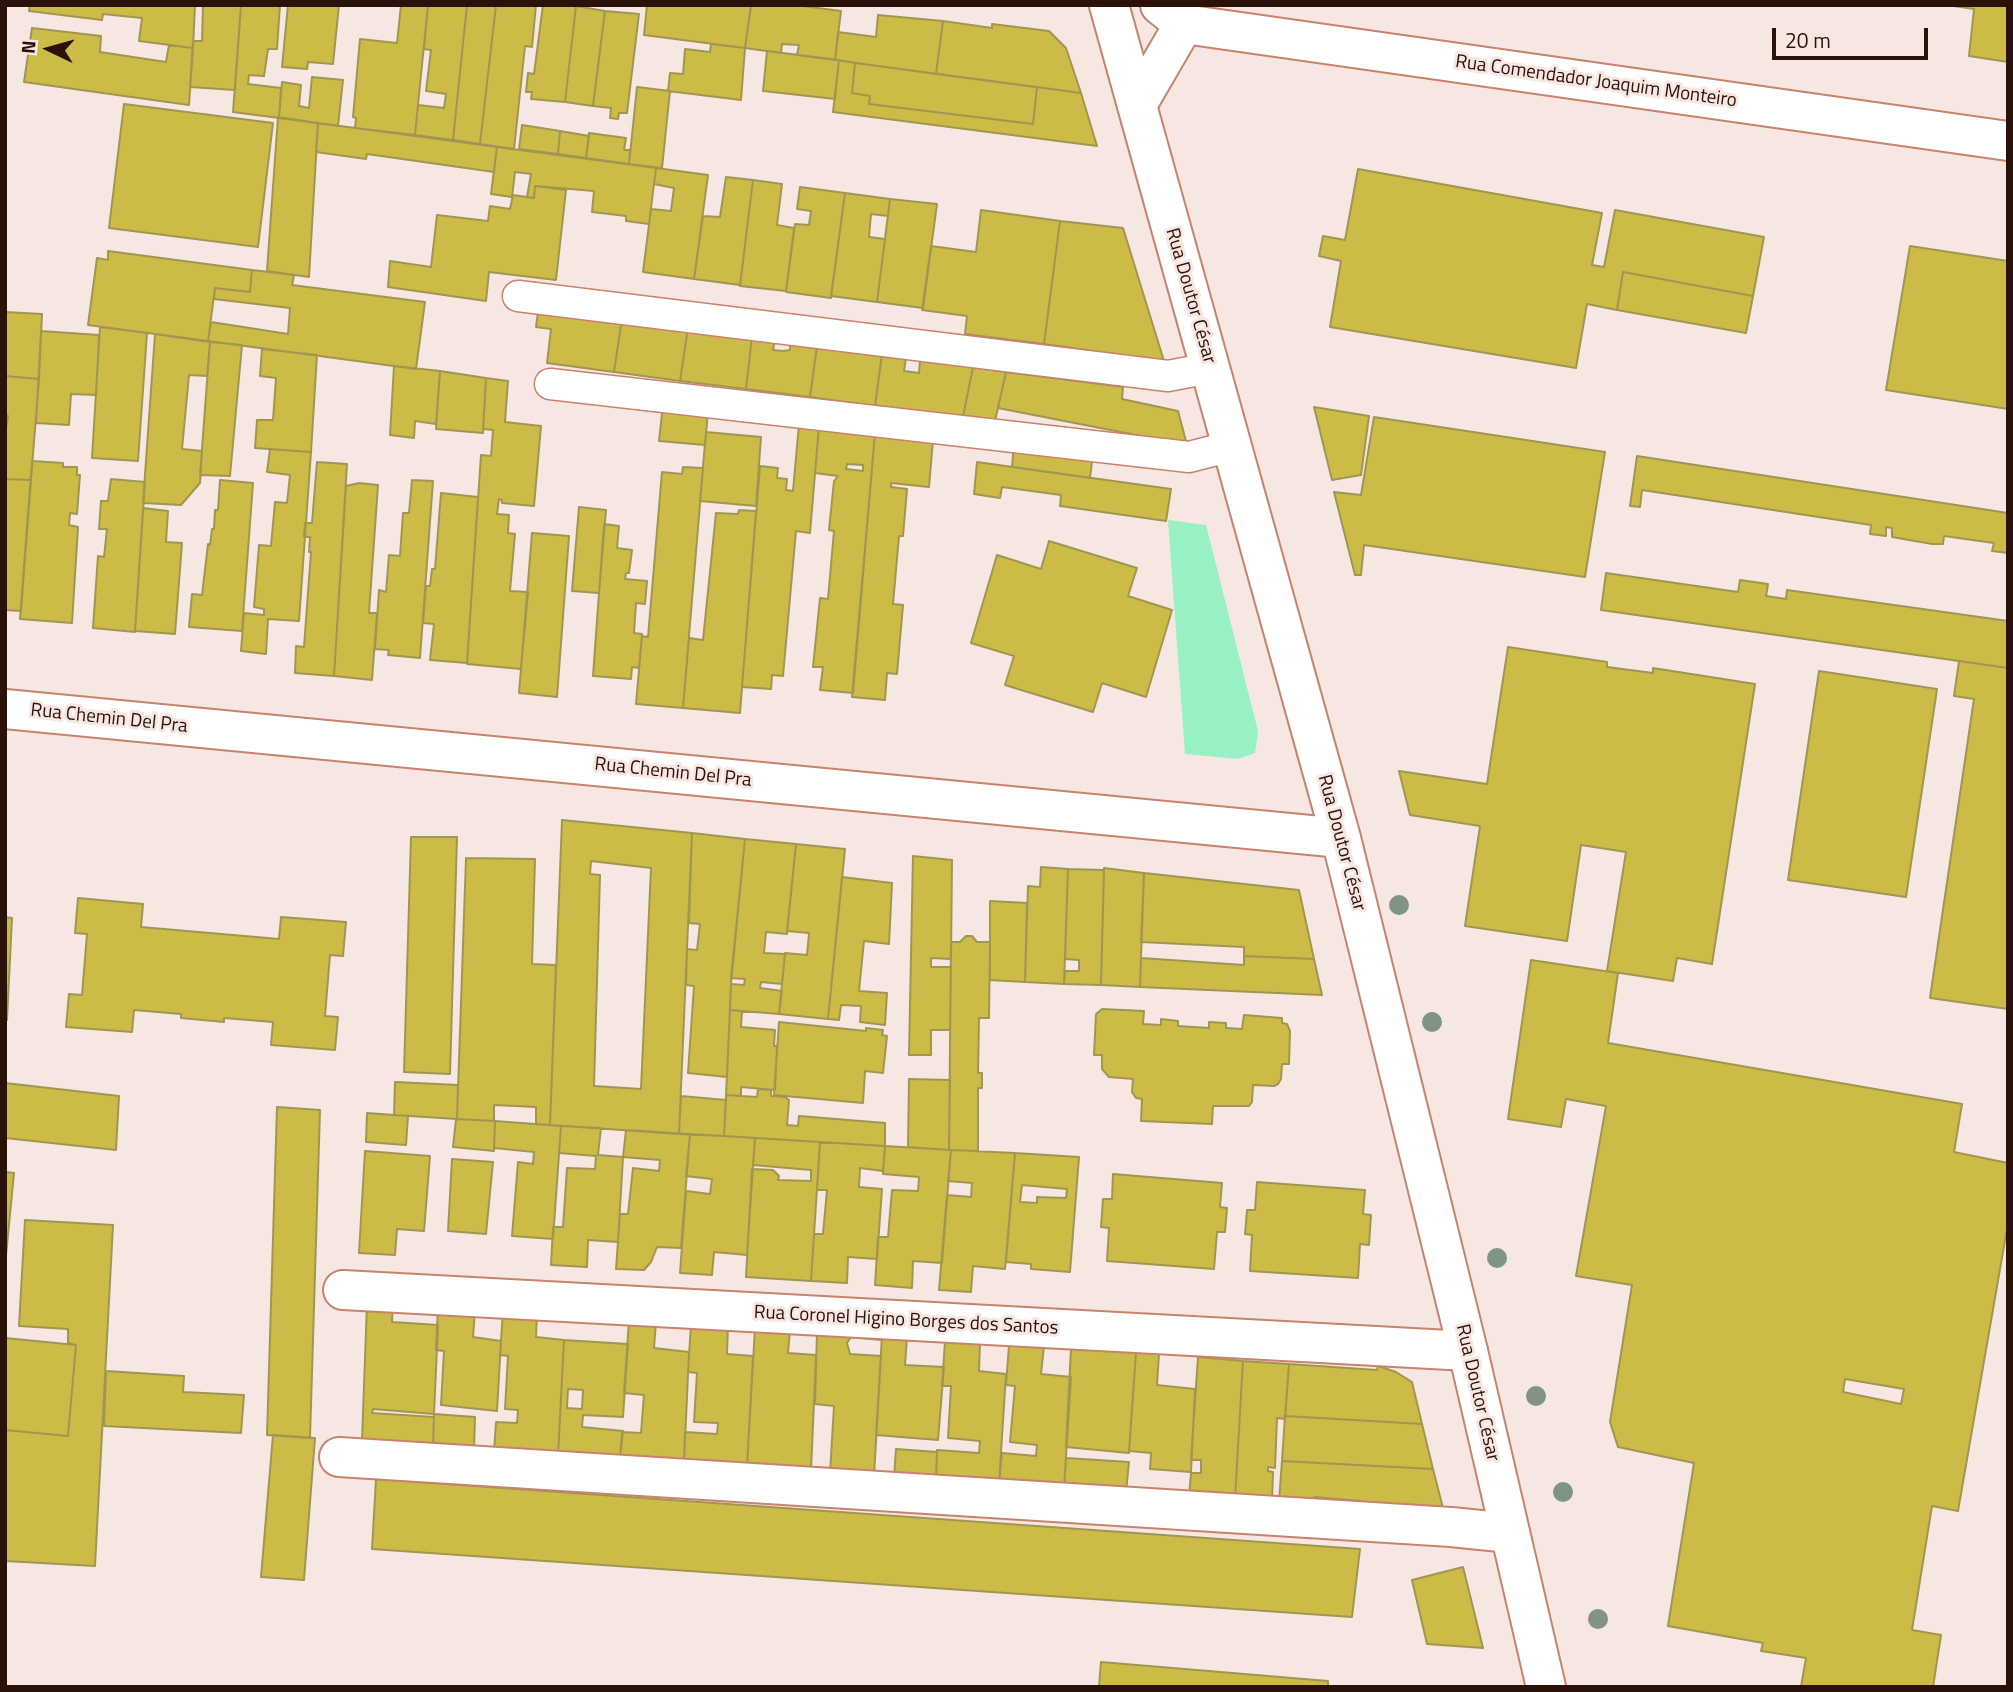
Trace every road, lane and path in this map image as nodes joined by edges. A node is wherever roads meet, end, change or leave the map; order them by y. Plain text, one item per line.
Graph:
1 (1109, 5) edge
2 (1172, 15) edge
3 (1137, 105) junction
4 (2008, 141) edge
5 (518, 296) dead end
6 (1210, 368) junction
7 (550, 383) dead end
8 (1232, 446) junction
9 (5, 709) edge
10 (1341, 838) junction
11 (343, 1290) dead end
12 (1468, 1351) junction
13 (339, 1457) dead end
14 (1510, 1533) junction
15 (1546, 1687) edge

1 - 3 street, Rua Doutor César
2 - 3 street, Rua Comendador Joaquim Monteiro
2 - 4 street, Rua Comendador Joaquim Monteiro
3 - 6 street, Rua Doutor César
5 - 6 lane
6 - 8 street, Rua Doutor César
7 - 8 lane
8 - 10 street, Rua Doutor César
9 - 10 street, Rua Chemin Del Pra
10 - 12 street, Rua Doutor César
11 - 12 street, Rua Coronel Higino Borges dos Santos
12 - 14 street, Rua Doutor César
13 - 14 street
14 - 15 street, Rua Doutor César

